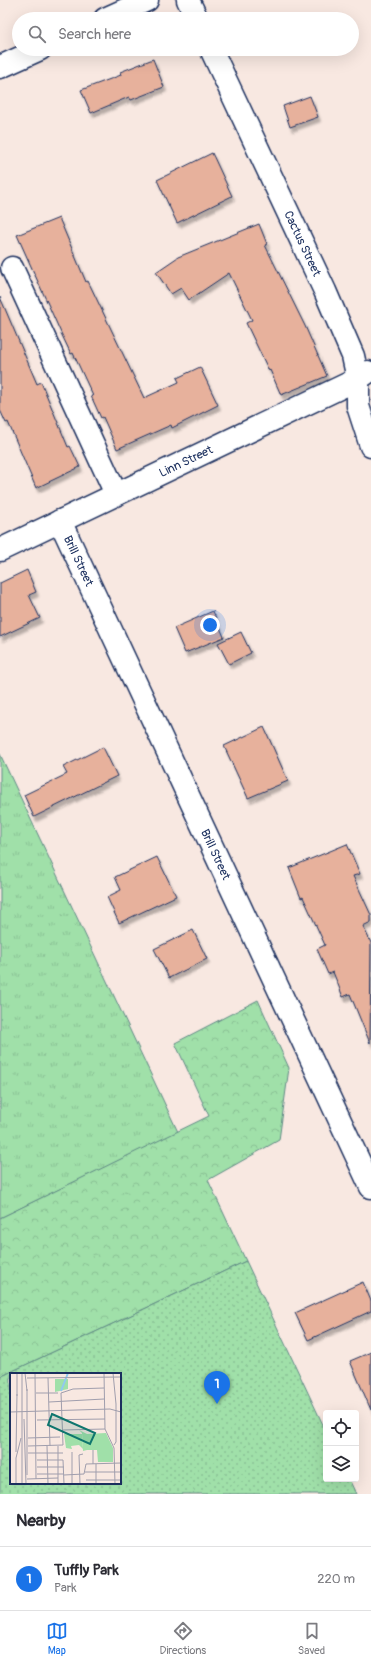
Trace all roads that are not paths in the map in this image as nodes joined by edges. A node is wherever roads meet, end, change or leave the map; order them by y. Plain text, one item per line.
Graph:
1 (147, 0) edge
2 (188, 0) edge
3 (120, 12) edge
4 (194, 12) edge
5 (24, 56) edge
6 (214, 56) edge
7 (0, 67) edge
8 (12, 268) dead end
9 (365, 374) edge
10 (371, 446) edge
11 (116, 494) junction
12 (60, 521) junction
13 (0, 550) edge
14 (371, 1188) edge

1 - 3 street
2 - 4 street
5 - 7 street
6 - 9 street, Cactus Street
8 - 11 street
9 - 10 street, Cactus Street
9 - 11 street, Linn Street
11 - 12 street, Linn Street
12 - 13 street, Linn Street
12 - 14 street, Brill Street

